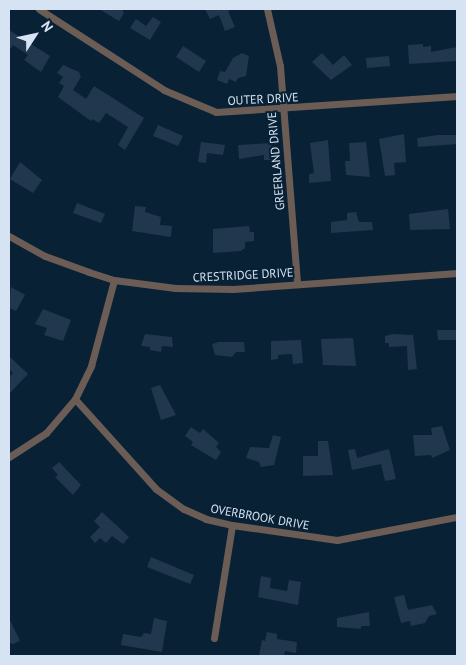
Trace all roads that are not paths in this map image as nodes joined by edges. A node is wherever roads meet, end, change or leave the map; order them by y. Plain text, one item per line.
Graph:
1 (38, 9) edge
2 (267, 9) edge
3 (457, 96) edge
4 (283, 109) junction
5 (9, 236) edge
6 (457, 273) edge
7 (114, 280) junction
8 (297, 283) junction
9 (76, 399) junction
10 (9, 457) edge
11 (457, 518) edge
12 (232, 525) junction
13 (214, 638) dead end

1 - 4 street, OUTER DRIVE
2 - 4 street, GREERLAND DRIVE
3 - 4 street, OUTER DRIVE
4 - 8 street, GREERLAND DRIVE
5 - 7 street, CRESTRIDGE DRIVE
6 - 8 street, CRESTRIDGE DRIVE
7 - 8 street, CRESTRIDGE DRIVE
7 - 9 street
9 - 10 street
9 - 12 street, OVERBROOK DRIVE
11 - 12 street, OVERBROOK DRIVE
12 - 13 street

